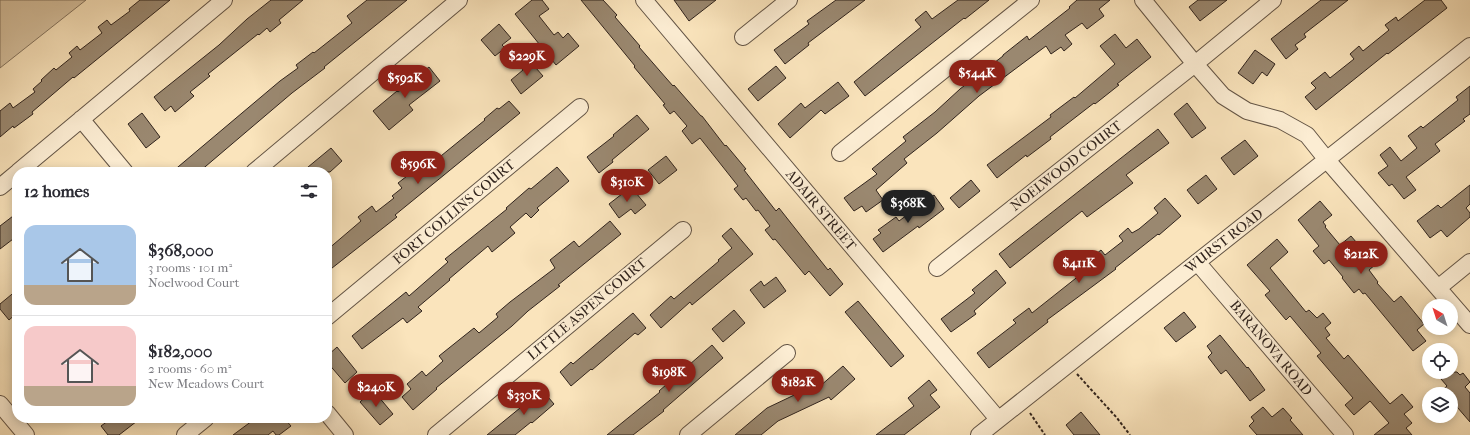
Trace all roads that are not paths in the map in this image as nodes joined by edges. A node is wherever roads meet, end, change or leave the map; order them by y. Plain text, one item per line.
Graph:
1 (224, 0) edge
2 (459, 0) edge
3 (644, 0) edge
4 (789, 0) edge
5 (1031, 0) edge
6 (1143, 0) edge
7 (1274, 0) edge
8 (743, 37) dead end
9 (1470, 46) edge
10 (1195, 64) junction
11 (580, 107) dead end
12 (81, 119) junction
13 (840, 153) dead end
14 (1327, 160) junction
15 (25, 167) edge
16 (121, 167) edge
17 (260, 167) edge
18 (12, 178) edge
19 (0, 187) edge
20 (683, 230) dead end
21 (1197, 262) junction
22 (1470, 262) edge
23 (937, 268) dead end
24 (1438, 288) junction
25 (332, 313) edge
26 (1470, 325) edge
27 (787, 353) dead end
28 (0, 404) edge
29 (12, 419) edge
30 (332, 419) edge
31 (998, 419) junction
32 (15, 423) edge
33 (200, 423) edge
34 (24, 434) edge
35 (186, 435) edge
36 (345, 435) edge
37 (436, 435) edge
38 (688, 435) edge
39 (979, 435) edge
40 (1345, 435) edge

1 - 12 street
2 - 17 street
3 - 31 street, ADAIR STREET
4 - 8 street
5 - 13 street
6 - 10 street
7 - 10 street, NOELWOOD COURT
9 - 14 street, WURST ROAD
10 - 14 street
10 - 23 street, NOELWOOD COURT
11 - 25 street, FORT COLLINS COURT
12 - 15 street
12 - 16 street
14 - 21 street, WURST ROAD
14 - 24 street
18 - 19 street
20 - 37 street, LITTLE ASPEN COURT
21 - 31 street, WURST ROAD
21 - 40 street, BARANOVA ROAD
22 - 24 street
24 - 26 street
27 - 38 street
28 - 29 street
30 - 36 street
31 - 39 street, WURST ROAD
32 - 34 street
33 - 35 street

